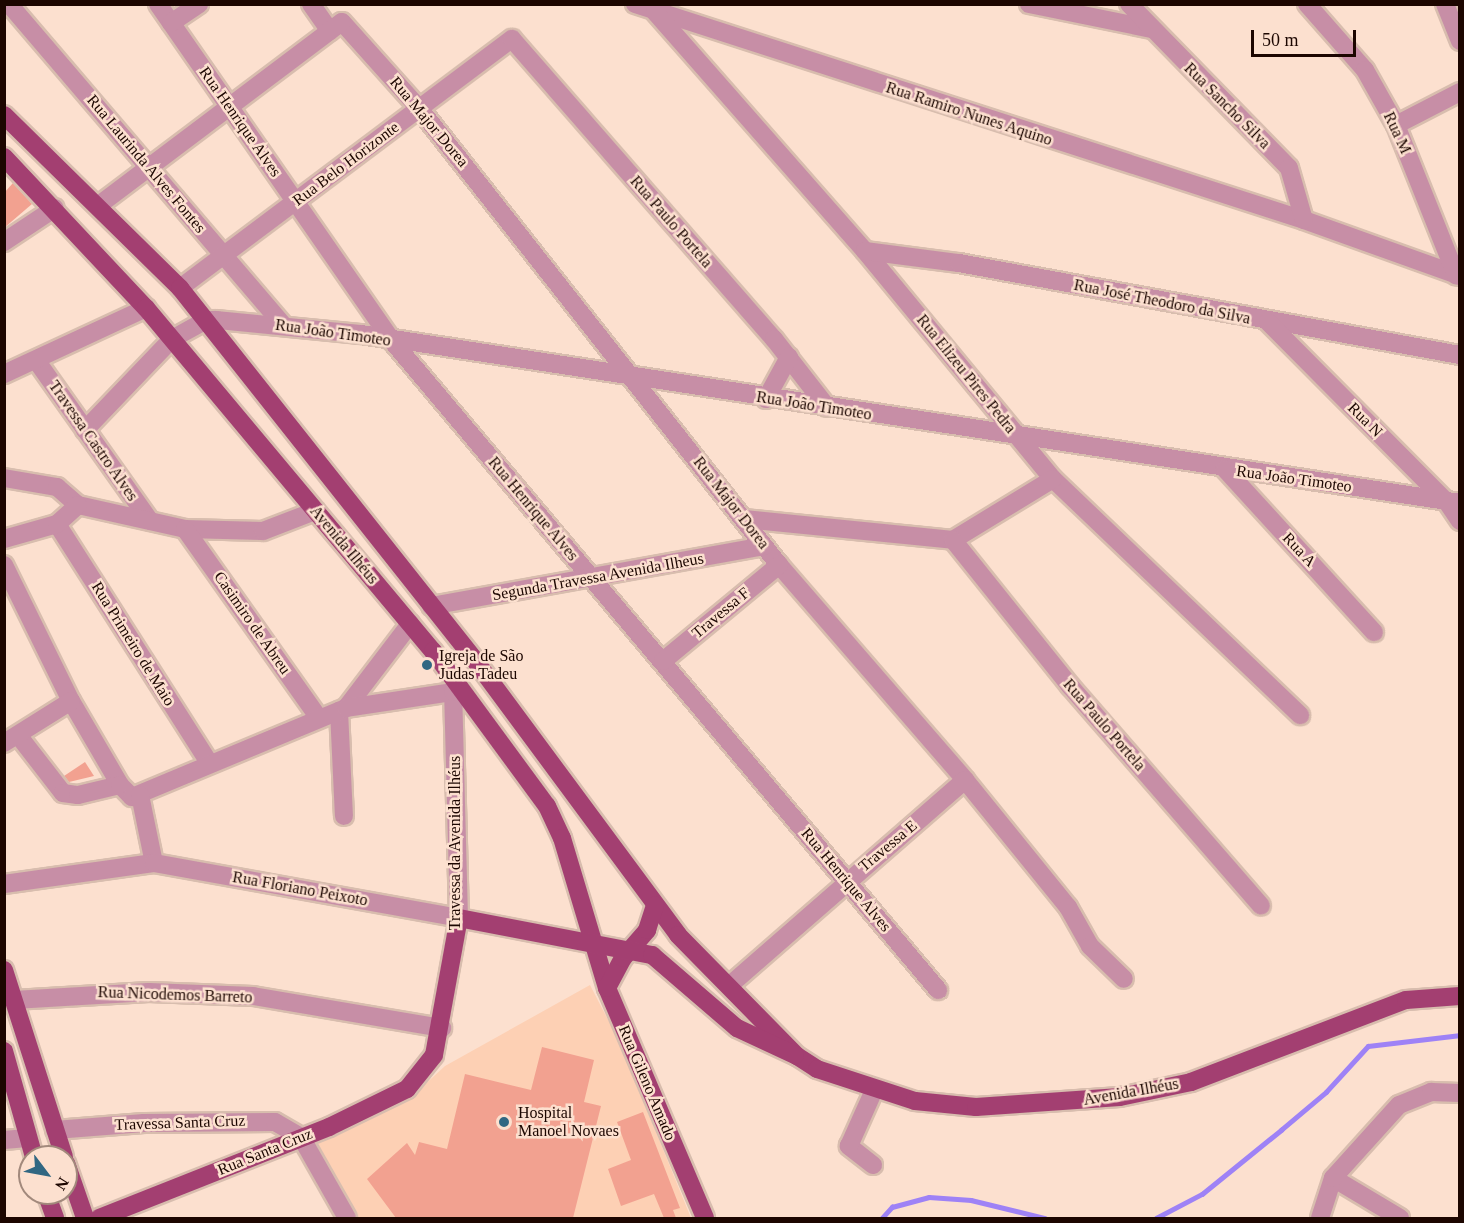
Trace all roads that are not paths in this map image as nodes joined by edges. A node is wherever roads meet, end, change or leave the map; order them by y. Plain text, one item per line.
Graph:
1 (9, 4) edge
2 (158, 4) edge
3 (199, 4) edge
4 (311, 4) edge
5 (635, 4) edge
6 (1029, 4) edge
7 (1307, 4) edge
8 (1445, 4) edge
9 (1131, 5) edge
10 (655, 12) junction
11 (339, 19) edge
12 (171, 23) junction
13 (1152, 29) junction
14 (512, 39) joint
15 (1460, 41) edge
16 (1460, 92) edge
17 (227, 107) junction
18 (419, 108) junction
19 (4, 115) edge
20 (1396, 125) junction
21 (4, 157) edge
22 (148, 167) junction
23 (297, 201) junction
24 (99, 205) junction
25 (55, 208) junction
26 (1304, 220) junction
27 (4, 242) edge
28 (865, 251) junction
29 (224, 256) junction
30 (1458, 276) edge
31 (180, 288) junction
32 (146, 308) junction
33 (206, 320) junction
34 (1268, 322) junction
35 (282, 324) junction
36 (172, 339) junction
37 (393, 342) junction
38 (1460, 355) edge
39 (789, 357) junction
40 (36, 360) junction
41 (4, 374) edge
42 (632, 376) junction
43 (766, 399) junction
44 (827, 407) junction
45 (85, 430) junction
46 (1019, 439) junction
47 (1225, 469) junction
48 (4, 478) edge
49 (1053, 479) junction
50 (1453, 502) edge
51 (78, 505) junction
52 (315, 511) junction
53 (744, 519) junction
54 (150, 521) junction
55 (1460, 521) edge
56 (57, 524) junction
57 (185, 529) junction
58 (4, 539) edge
59 (953, 540) junction
60 (764, 546) junction
61 (4, 565) edge
62 (778, 565) junction
63 (592, 579) junction
64 (431, 606) junction
65 (410, 624) junction
66 (1374, 632) dead end
67 (663, 661) junction
68 (455, 686) junction
69 (71, 701) junction
70 (342, 709) junction
71 (1300, 715) dead end
72 (319, 718) junction
73 (11, 739) edge
74 (209, 763) junction
75 (965, 780) junction
76 (120, 785) junction
77 (140, 795) junction
78 (344, 816) dead end
79 (154, 863) junction
80 (847, 881) junction
81 (4, 884) edge
82 (655, 905) junction
83 (1261, 906) dead end
84 (459, 918) junction
85 (593, 946) junction
86 (630, 952) junction
87 (4, 970) edge
88 (1124, 980) dead end
89 (730, 985) junction
90 (607, 988) junction
91 (938, 990) dead end
92 (1460, 996) edge
93 (14, 1000) junction
94 (442, 1028) junction
95 (4, 1051) edge
96 (797, 1056) junction
97 (422, 1073) joint
98 (874, 1090) junction
99 (1460, 1093) edge
100 (55, 1130) junction
101 (301, 1137) junction
102 (27, 1138) junction
103 (4, 1140) edge
104 (30, 1145) edge
105 (60, 1145) edge
106 (873, 1164) dead end
107 (1333, 1178) junction
108 (78, 1198) edge
109 (85, 1218) edge
110 (99, 1218) edge
111 (347, 1218) edge
112 (705, 1218) edge
113 (1320, 1218) edge
114 (1400, 1218) edge

1 - 22 street, Rua Laurinda Alves Fontes
2 - 12 street, Rua Henrique Alves
3 - 12 street
4 - 11 street, Rua Major Dorea
5 - 10 street, Rua Ramiro Nunes Aquino
6 - 13 street
7 - 20 street, Rua M
8 - 15 street
9 - 13 street, Rua Sancho Silva
10 - 26 street, Rua Ramiro Nunes Aquino
10 - 28 street, Rua Elizeu Pires Pedra
11 - 17 street
11 - 18 street, Rua Major Dorea
12 - 17 street, Rua Henrique Alves
13 - 26 street, Rua Sancho Silva
14 - 18 street, Rua Belo Horizonte
14 - 39 street, Rua Paulo Portela
16 - 20 street
17 - 22 street
17 - 23 street, Rua Henrique Alves
18 - 23 street, Rua Belo Horizonte
18 - 42 street, Rua Major Dorea
19 - 24 main road, Avenida Ilhéus
20 - 30 street, Rua M
21 - 25 main road, Avenida Ilhéus
22 - 24 street
22 - 29 street, Rua Laurinda Alves Fontes
23 - 29 street, Rua Belo Horizonte
23 - 37 street, Rua Henrique Alves
24 - 31 main road, Avenida Ilhéus
25 - 27 street
25 - 32 main road, Avenida Ilhéus
26 - 30 street, Rua Ramiro Nunes Aquino
28 - 34 street, Rua José Theodoro da Silva
28 - 46 street, Rua Elizeu Pires Pedra
29 - 31 street, Rua Belo Horizonte
29 - 35 street, Rua Laurinda Alves Fontes
31 - 33 main road, Avenida Ilhéus
32 - 36 main road, Avenida Ilhéus
32 - 40 street
33 - 35 street, Rua João Timoteo
33 - 36 street
33 - 64 main road, Avenida Ilhéus
34 - 38 street, Rua José Theodoro da Silva
34 - 50 street, Rua N
35 - 37 street, Rua João Timoteo
36 - 45 street
36 - 52 main road, Avenida Ilhéus
37 - 42 street, Rua João Timoteo
37 - 63 street, Rua Henrique Alves
39 - 43 street
39 - 44 street, Rua Paulo Portela
40 - 41 street
40 - 45 street, Travessa Castro Alves
42 - 43 street, Rua João Timoteo
42 - 53 street, Rua Major Dorea
43 - 44 street, Rua João Timoteo
44 - 46 street, Rua João Timoteo
45 - 54 street, Travessa Castro Alves
46 - 47 street, Rua João Timoteo
46 - 49 street, Rua Elizeu Pires Pedra
47 - 50 street, Rua João Timoteo
47 - 66 street, Rua A
48 - 51 street
49 - 59 street
49 - 71 street, Rua Elizeu Pires Pedra
50 - 55 street, Rua N
51 - 54 street
51 - 56 street
52 - 57 street
52 - 65 main road, Avenida Ilhéus
53 - 59 street
53 - 60 street, Rua Major Dorea
54 - 57 street
56 - 58 street
56 - 74 street, Rua Primeiro de Maio
57 - 72 street, Casimiro de Abreu
59 - 83 street, Rua Paulo Portela
60 - 62 street, Rua Major Dorea
60 - 63 street, Segunda Travessa Avenida Ilheus
61 - 69 street
62 - 67 street, Travessa F
62 - 75 street, Rua Major Dorea
63 - 64 street, Segunda Travessa Avenida Ilheus
63 - 67 street, Rua Henrique Alves
64 - 82 main road, Avenida Ilhéus
65 - 68 main road, Avenida Ilhéus
65 - 70 street
67 - 80 street, Rua Henrique Alves
68 - 70 street
68 - 84 street, Travessa da Avenida Ilhéus
68 - 85 main road, Avenida Ilhéus
69 - 73 street
69 - 76 street
70 - 72 street
70 - 78 street
72 - 74 street
73 - 76 street
74 - 77 street
75 - 80 street, Travessa E
75 - 88 street, Rua Major Dorea
76 - 77 street
77 - 79 street
79 - 81 street, Rua Floriano Peixoto
79 - 84 street, Rua Floriano Peixoto
80 - 89 street, Travessa E
80 - 91 street, Rua Henrique Alves
82 - 86 main road
82 - 89 main road, Avenida Ilhéus
84 - 85 main road, Rua Floriano Peixoto
84 - 94 main road, Travessa da Avenida Ilhéus
85 - 86 main road, Avenida Ilhéus
85 - 90 main road, Rua Gileno Amado
86 - 90 main road
86 - 96 main road, Avenida Ilhéus
87 - 93 main road
89 - 96 main road, Avenida Ilhéus
90 - 112 main road, Rua Gileno Amado
92 - 98 main road, Avenida Ilhéus
93 - 94 street, Rua Nicodemos Barreto
93 - 100 main road
94 - 97 main road, Travessa da Avenida Ilhéus
95 - 102 main road
96 - 98 main road, Avenida Ilhéus
97 - 101 main road, Rua Santa Cruz
98 - 106 street
99 - 107 street
100 - 101 street, Travessa Santa Cruz
100 - 105 main road
101 - 110 main road, Rua Santa Cruz
101 - 111 street
102 - 103 street
102 - 104 main road
107 - 113 street
107 - 114 street
108 - 109 main road

